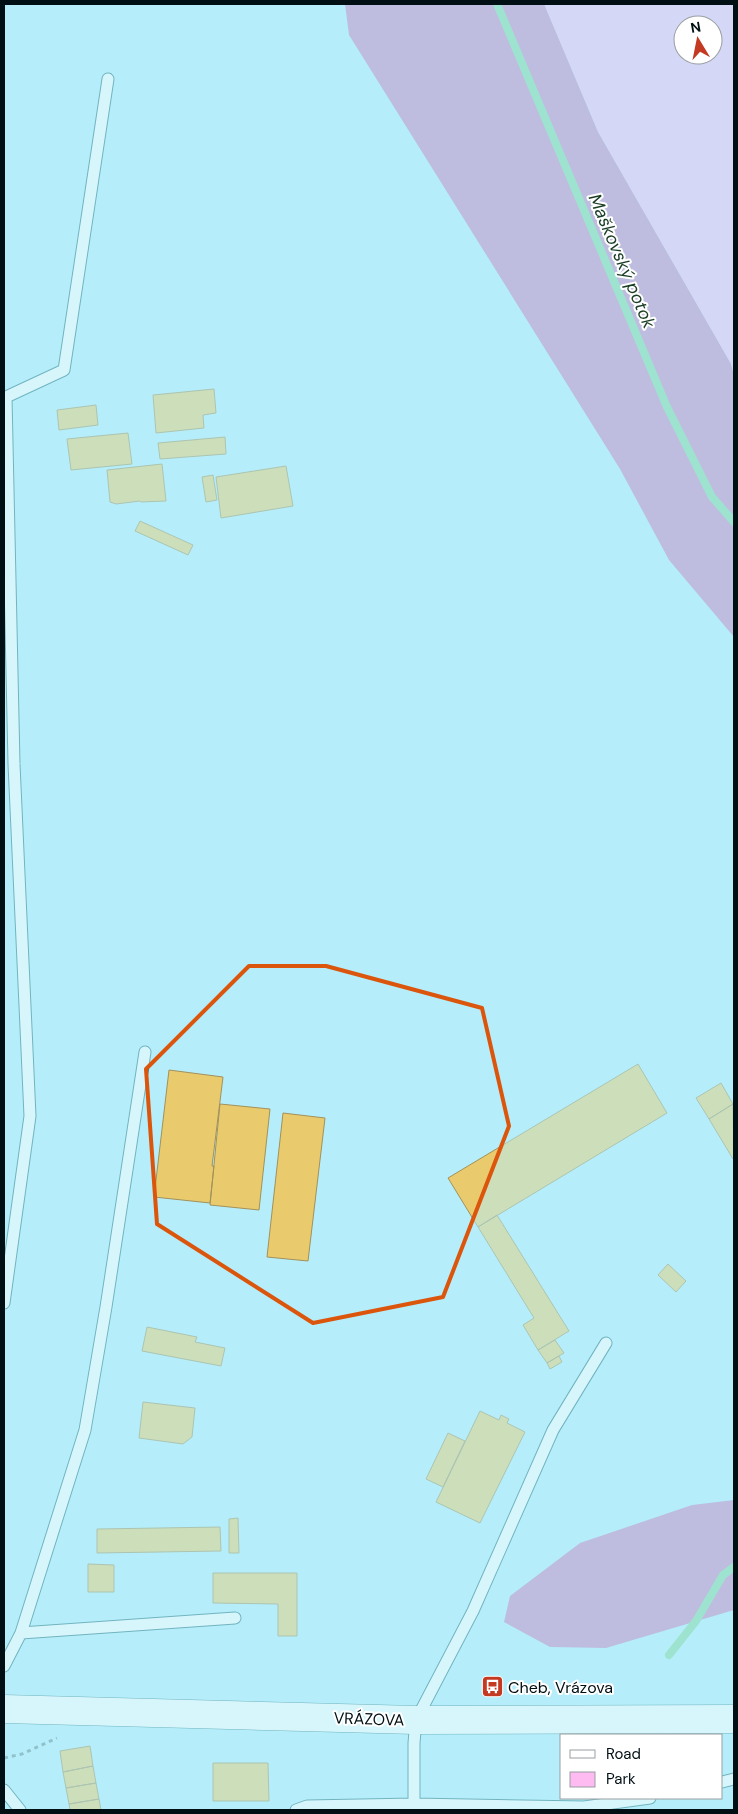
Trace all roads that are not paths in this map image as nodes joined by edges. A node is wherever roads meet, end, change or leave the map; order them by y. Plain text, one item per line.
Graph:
1 (108, 79) dead end
2 (145, 1052) dead end
3 (4, 1303) edge
4 (606, 1343) dead end
5 (235, 1618) dead end
6 (21, 1633) junction
7 (4, 1666) edge
8 (4, 1709) edge
9 (734, 1719) edge
10 (416, 1720) junction
11 (4, 1790) edge
12 (643, 1799) edge
13 (414, 1804) junction
14 (20, 1810) edge
15 (296, 1810) edge

1 - 3 lane
2 - 6 lane
4 - 10 lane
5 - 6 lane
6 - 7 lane
8 - 10 street, VRÁZOVA
9 - 10 street, VRÁZOVA
10 - 13 lane
11 - 14 lane
12 - 13 lane
13 - 15 lane

